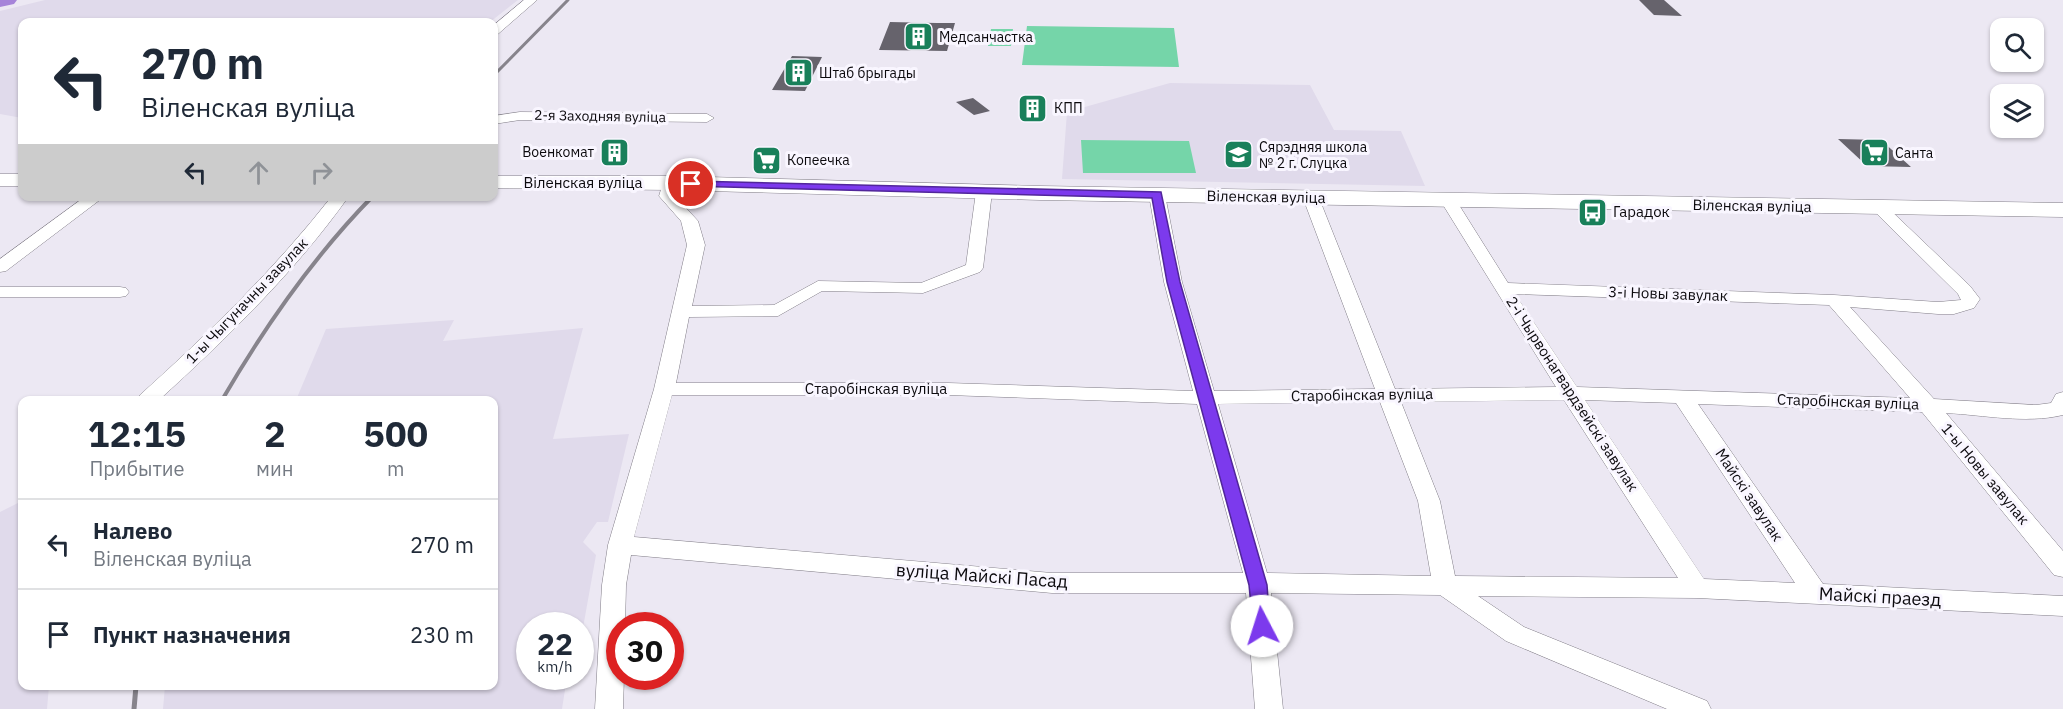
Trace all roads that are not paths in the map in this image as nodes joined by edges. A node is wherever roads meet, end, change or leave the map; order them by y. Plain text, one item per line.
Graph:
1 (531, 0) edge
2 (498, 28) edge
3 (707, 118) dead end
4 (498, 119) edge
5 (0, 180) edge
6 (18, 180) edge
7 (498, 182) edge
8 (671, 183) junction
9 (984, 192) junction
10 (1157, 195) junction
11 (1311, 198) junction
12 (1448, 200) junction
13 (90, 201) edge
14 (337, 201) edge
15 (1880, 209) junction
16 (2063, 213) edge
17 (0, 267) edge
18 (1503, 288) junction
19 (0, 292) edge
20 (120, 292) dead end
21 (1834, 300) junction
22 (681, 312) junction
23 (664, 389) junction
24 (1569, 393) junction
25 (1389, 394) junction
26 (151, 396) edge
27 (1682, 396) junction
28 (1206, 398) junction
29 (2061, 404) edge
30 (1928, 405) junction
31 (620, 545) junction
32 (2063, 568) edge
33 (1258, 585) junction
34 (1445, 586) junction
35 (1697, 588) junction
36 (1816, 594) junction
37 (2063, 606) edge
38 (609, 709) edge
39 (1269, 709) edge
40 (1698, 709) edge

1 - 2 street
3 - 4 street, 2-я Заходняя вуліца
5 - 6 main road
7 - 8 main road, Віленская вуліца
8 - 9 main road, Віленская вуліца
8 - 22 street
9 - 10 main road, Віленская вуліца
9 - 22 street
10 - 11 main road, Віленская вуліца
10 - 28 street
11 - 12 main road, Віленская вуліца
11 - 25 street
12 - 15 main road, Віленская вуліца
12 - 18 street, 2-і Чырвонагвардзейскі завулак
13 - 17 street
14 - 26 street, 1-ы Чыгуначны завулак
15 - 16 main road, Віленская вуліца
15 - 21 street, 3-і Новы завулак
18 - 21 street, 3-і Новы завулак
18 - 24 street, 2-і Чырвонагвардзейскі завулак
19 - 20 street
21 - 30 street, 1-ы Новы завулак
22 - 23 street
23 - 28 street, Старобінская вуліца
23 - 31 street
24 - 25 street, Старобінская вуліца
24 - 27 street, Старобінская вуліца
24 - 35 street, 2-і Чырвонагвардзейскі завулак
25 - 28 street, Старобінская вуліца
25 - 34 street
27 - 30 street, Старобінская вуліца
27 - 36 street, Майскі завулак
28 - 33 street
29 - 30 street, Старобінская вуліца
30 - 32 street, 1-ы Новы завулак
31 - 33 street, вуліца Майскі Пасад
31 - 38 street
33 - 34 street, вуліца Майскі Пасад
33 - 39 street
34 - 35 street, Майскі праезд
34 - 40 street
35 - 36 street, Майскі праезд
36 - 37 street, Майскі праезд

